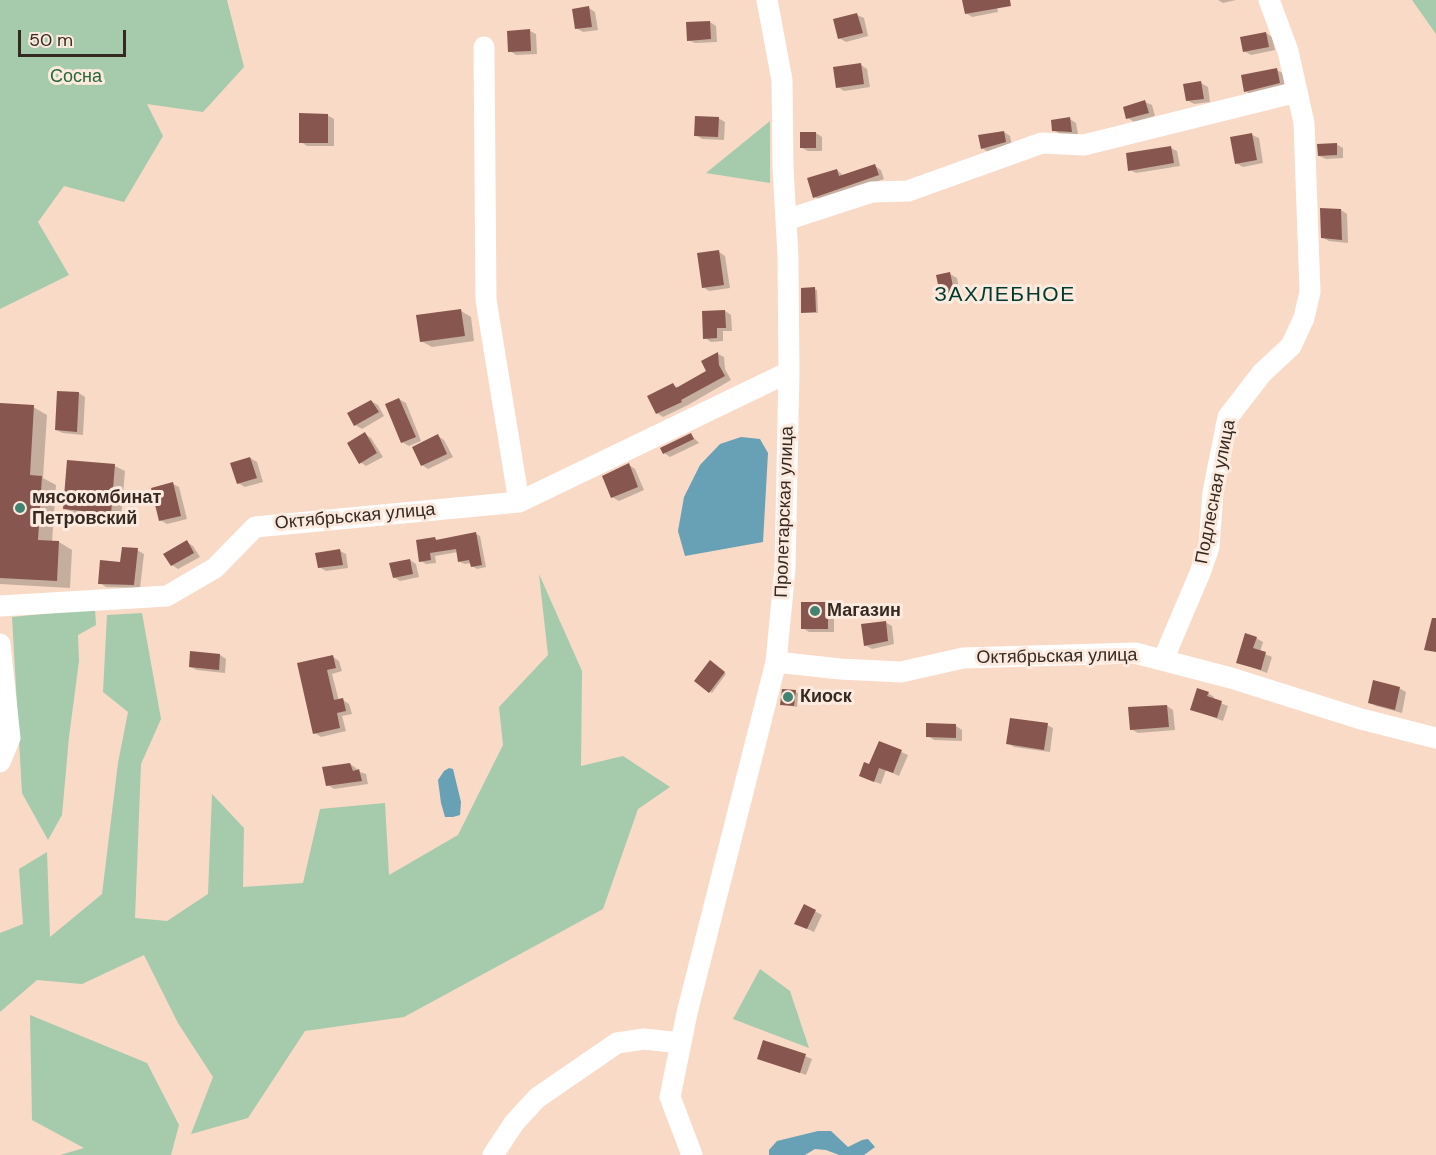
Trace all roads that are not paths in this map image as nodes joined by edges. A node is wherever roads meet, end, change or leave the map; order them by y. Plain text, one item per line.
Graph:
1 (767, 0) edge
2 (1269, 0) edge
3 (484, 47) dead end
4 (1297, 92) junction
5 (786, 220) junction
6 (789, 372) junction
7 (519, 502) junction
8 (0, 606) edge
9 (0, 644) edge
10 (1163, 660) junction
11 (776, 662) junction
12 (1436, 738) edge
13 (0, 762) edge
14 (681, 1042) junction
15 (493, 1155) edge
16 (692, 1155) edge

1 - 5 street, Пролетарская улица
2 - 4 street, Подлесная улица
3 - 7 street
4 - 5 street
4 - 10 street, Подлесная улица
5 - 6 street, Пролетарская улица
6 - 7 street, Октябрьская улица
6 - 11 street, Пролетарская улица
7 - 8 street, Октябрьская улица
9 - 13 street
10 - 11 street, Октябрьская улица
10 - 12 street, Октябрьская улица
11 - 14 street, Пролетарская улица
14 - 15 street
14 - 16 street, Пролетарская улица

